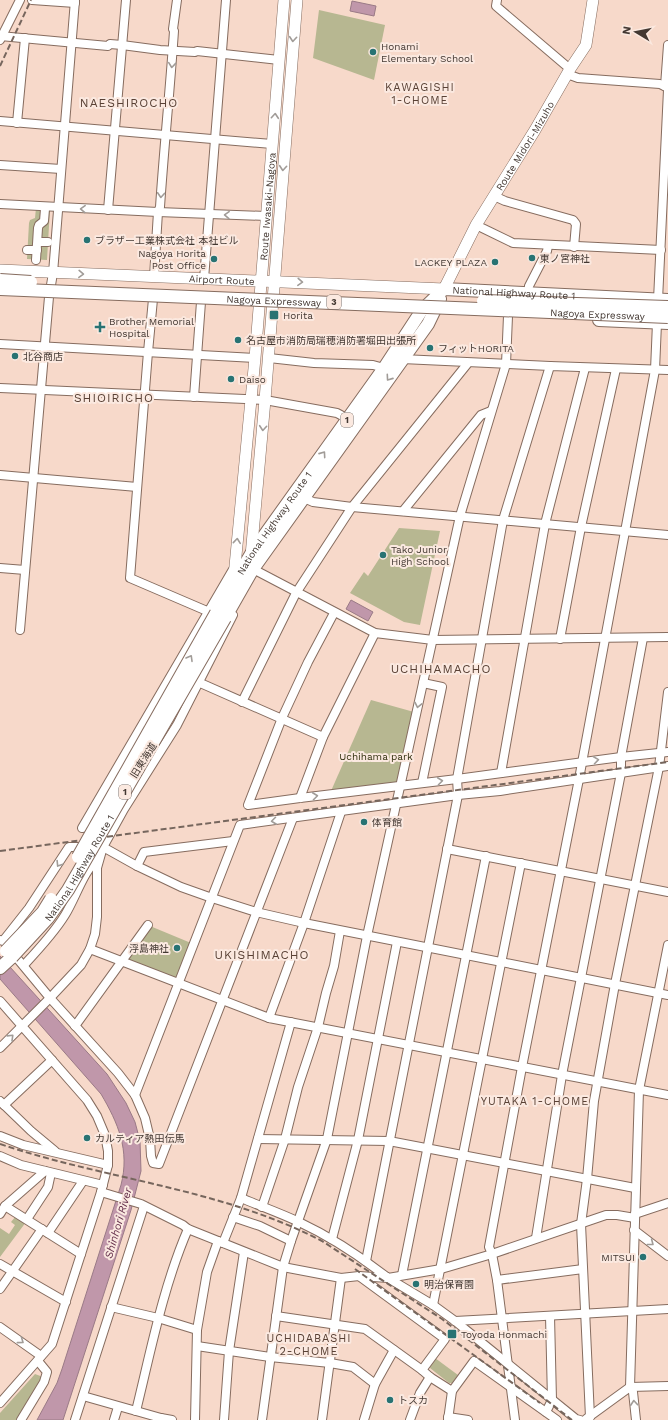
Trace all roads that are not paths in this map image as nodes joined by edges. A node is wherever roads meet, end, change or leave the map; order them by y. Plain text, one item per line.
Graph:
1 (20, 0) edge
2 (32, 0) edge
3 (126, 0) edge
4 (177, 0) edge
5 (226, 0) edge
6 (284, 0) edge
7 (297, 0) edge
8 (497, 0) edge
9 (593, 0) edge
10 (75, 2) edge
11 (1, 38) edge
12 (25, 38) junction
13 (72, 42) junction
14 (122, 45) junction
15 (668, 45) edge
16 (173, 51) junction
17 (222, 53) junction
18 (279, 60) junction
19 (569, 71) junction
20 (667, 88) edge
21 (0, 121) edge
22 (17, 123) junction
23 (64, 126) junction
24 (114, 131) junction
25 (165, 134) junction
26 (215, 139) junction
27 (272, 144) junction
28 (0, 165) edge
29 (61, 169) junction
30 (666, 189) edge
31 (494, 196) junction
32 (0, 204) edge
33 (58, 208) junction
34 (44, 209) dead end
35 (108, 210) junction
36 (158, 212) junction
37 (209, 214) junction
38 (266, 216) junction
39 (476, 225) junction
40 (48, 242) dead end
41 (37, 246) junction
42 (548, 246) junction
43 (574, 247) junction
44 (27, 250) dead end
45 (661, 250) junction
46 (36, 260) dead end
47 (0, 270) edge
48 (53, 273) junction
49 (154, 276) junction
50 (204, 279) junction
51 (0, 280) edge
52 (261, 280) junction
53 (275, 281) junction
54 (0, 289) edge
55 (444, 289) junction
56 (528, 293) junction
57 (0, 295) edge
58 (49, 297) junction
59 (153, 299) junction
60 (663, 300) edge
61 (200, 302) junction
62 (259, 304) junction
63 (273, 306) junction
64 (668, 307) edge
65 (428, 311) junction
66 (508, 316) junction
67 (668, 317) edge
68 (662, 323) edge
69 (0, 344) edge
70 (45, 346) junction
71 (148, 352) junction
72 (197, 355) junction
73 (255, 358) junction
74 (269, 358) junction
75 (402, 359) junction
76 (468, 362) junction
77 (506, 364) junction
78 (550, 366) junction
79 (384, 368) junction
80 (584, 368) junction
81 (616, 369) junction
82 (655, 370) junction
83 (668, 370) edge
84 (0, 388) edge
85 (41, 390) junction
86 (144, 395) junction
87 (194, 398) junction
88 (251, 400) junction
89 (265, 400) junction
90 (491, 411) junction
91 (348, 419) junction
92 (0, 475) edge
93 (33, 478) junction
94 (137, 487) junction
95 (304, 498) junction
96 (352, 507) junction
97 (403, 511) junction
98 (460, 516) junction
99 (503, 520) junction
100 (545, 524) junction
101 (581, 527) junction
102 (625, 531) junction
103 (667, 532) edge
104 (251, 554) junction
105 (235, 566) junction
106 (0, 568) edge
107 (26, 570) junction
108 (251, 572) junction
109 (234, 580) junction
110 (296, 593) junction
111 (334, 613) junction
112 (216, 614) junction
113 (20, 630) dead end
114 (375, 633) junction
115 (605, 638) junction
116 (643, 638) junction
117 (668, 638) edge
118 (525, 639) junction
119 (560, 639) junction
120 (433, 640) junction
121 (482, 640) junction
122 (198, 682) junction
123 (423, 683) junction
124 (668, 692) edge
125 (242, 702) junction
126 (282, 718) junction
127 (324, 737) junction
128 (664, 753) edge
129 (621, 757) junction
130 (582, 763) junction
131 (668, 766) edge
132 (659, 767) junction
133 (501, 773) junction
134 (621, 773) junction
135 (457, 779) junction
136 (579, 779) junction
137 (422, 783) junction
138 (401, 786) junction
139 (100, 794) junction
140 (458, 795) junction
141 (300, 798) junction
142 (397, 804) junction
143 (124, 808) junction
144 (341, 812) junction
145 (293, 818) junction
146 (115, 825) junction
147 (233, 841) junction
148 (103, 847) junction
149 (447, 848) junction
150 (486, 856) junction
151 (100, 857) junction
152 (521, 863) junction
153 (137, 866) junction
154 (561, 871) junction
155 (600, 879) junction
156 (635, 886) junction
157 (668, 892) edge
158 (212, 898) junction
159 (256, 912) junction
160 (304, 923) junction
161 (148, 925) dead end
162 (340, 930) junction
163 (367, 936) junction
164 (2, 940) edge
165 (397, 942) junction
166 (668, 945) edge
167 (428, 948) junction
168 (90, 950) junction
169 (466, 955) junction
170 (0, 956) edge
171 (122, 961) junction
172 (501, 962) junction
173 (24, 965) junction
174 (0, 968) edge
175 (542, 970) junction
176 (580, 978) junction
177 (179, 983) junction
178 (615, 984) junction
179 (658, 993) junction
180 (668, 995) edge
181 (50, 999) junction
182 (222, 1000) junction
183 (0, 1001) edge
184 (269, 1018) junction
185 (291, 1022) junction
186 (25, 1024) junction
187 (75, 1026) junction
188 (318, 1027) junction
189 (348, 1033) junction
190 (378, 1039) junction
191 (408, 1045) junction
192 (0, 1048) edge
193 (446, 1052) junction
194 (482, 1059) junction
195 (52, 1060) junction
196 (522, 1067) junction
197 (562, 1075) junction
198 (598, 1082) junction
199 (639, 1090) junction
200 (135, 1095) junction
201 (668, 1095) edge
202 (2, 1103) edge
203 (0, 1136) edge
204 (258, 1139) junction
205 (285, 1139) junction
206 (327, 1139) junction
207 (358, 1140) junction
208 (389, 1141) junction
209 (427, 1148) junction
210 (56, 1152) junction
211 (463, 1155) junction
212 (3, 1157) edge
213 (504, 1163) junction
214 (0, 1165) edge
215 (108, 1165) junction
216 (547, 1171) junction
217 (48, 1172) junction
218 (587, 1179) junction
219 (83, 1181) junction
220 (102, 1188) junction
221 (635, 1188) junction
222 (241, 1198) junction
223 (668, 1203) edge
224 (143, 1205) junction
225 (5, 1206) junction
226 (262, 1207) junction
227 (0, 1214) edge
228 (635, 1216) junction
229 (233, 1217) junction
230 (27, 1219) junction
231 (298, 1222) junction
232 (581, 1224) junction
233 (188, 1229) junction
234 (634, 1230) junction
235 (45, 1231) junction
236 (536, 1238) junction
237 (332, 1239) junction
238 (291, 1241) junction
239 (220, 1242) junction
240 (244, 1252) junction
241 (81, 1254) junction
242 (492, 1254) junction
243 (668, 1256) edge
244 (366, 1261) junction
245 (0, 1264) edge
246 (283, 1266) junction
247 (583, 1268) junction
248 (441, 1269) junction
249 (12, 1271) junction
250 (402, 1275) junction
251 (359, 1276) junction
252 (341, 1278) junction
253 (388, 1278) junction
254 (497, 1280) junction
255 (0, 1289) edge
256 (66, 1302) junction
257 (434, 1305) junction
258 (111, 1306) junction
259 (668, 1309) edge
260 (632, 1312) junction
261 (585, 1314) junction
262 (276, 1316) junction
263 (550, 1316) junction
264 (158, 1318) junction
265 (502, 1318) junction
266 (456, 1321) junction
267 (335, 1324) junction
268 (0, 1327) edge
269 (197, 1330) junction
270 (196, 1346) junction
271 (394, 1350) junction
272 (229, 1351) junction
273 (270, 1358) junction
274 (39, 1359) junction
275 (508, 1362) junction
276 (330, 1363) junction
277 (422, 1370) junction
278 (430, 1377) junction
279 (375, 1384) junction
280 (668, 1386) edge
281 (630, 1387) junction
282 (512, 1388) junction
283 (452, 1391) junction
284 (83, 1396) junction
285 (552, 1400) junction
286 (0, 1403) edge
287 (118, 1407) junction
288 (136, 1412) junction
289 (546, 1412) junction
290 (161, 1419) edge
291 (448, 1419) edge
292 (587, 1419) edge
293 (21, 1420) edge
294 (75, 1420) edge
295 (114, 1420) edge
296 (172, 1420) edge
297 (195, 1420) edge
298 (224, 1420) edge
299 (262, 1420) edge
300 (322, 1420) edge
301 (364, 1420) edge
302 (410, 1420) edge
303 (468, 1420) edge
304 (515, 1420) edge
305 (557, 1420) edge
306 (580, 1420) edge
307 (636, 1420) edge

1 - 11 street
2 - 10 street
3 - 14 street
4 - 16 street
5 - 17 street
6 - 18 main road, Route Iwasaki-Nagoya
7 -> 53 main road, Route Iwasaki-Nagoya
8 - 19 street
9 - 19 main road, Route Midori-Mizuho
10 - 13 street
11 - 12 street
12 - 13 street
12 - 22 street
13 - 14 street
13 - 23 street
14 - 16 street
14 - 24 street
15 - 20 street
16 - 17 street
16 -> 25 street
17 - 18 street
17 - 26 street
27 -> 18 main road, Route Iwasaki-Nagoya
19 - 20 street
19 - 31 main road, Route Midori-Mizuho
20 - 30 street
21 - 22 street
22 - 23 street
23 - 24 street
23 - 29 street
24 - 25 street
24 - 35 street
25 - 26 street
25 -> 36 street
26 - 27 street
26 - 37 street
27 - 38 main road, Route Iwasaki-Nagoya
28 - 29 street
29 - 33 street
30 - 45 street
31 - 39 main road, Route Midori-Mizuho
31 - 43 street
32 - 33 street
35 -> 33 street
33 - 48 street
34 - 41 street
35 - 36 street
36 - 37 street
36 - 49 street
38 -> 37 street
37 - 50 street
38 - 52 main road, Route Iwasaki-Nagoya
39 - 42 street
39 - 55 main road, Route Midori-Mizuho
40 - 41 street
41 - 44 street
41 - 46 street
42 - 43 street
42 - 56 street
43 - 45 street
45 - 60 street
47 - 48 main road, Airport Route
48 -> 49 main road, Airport Route
48 - 58 street
49 - 50 main road, Airport Route
50 - 52 main road, Airport Route
51 - 64 highway, Nagoya Expressway / 3, bridge
52 - 53 main road, Airport Route
52 - 62 main road, Route Iwasaki-Nagoya
53 -> 55 main road, Airport Route
53 - 63 main road, Route Iwasaki-Nagoya
54 - 67 highway, Nagoya Expressway / 3, bridge
55 - 56 highway, National Highway Route 1
55 - 65 highway, 1
56 - 60 highway, National Highway Route 1
57 - 58 main road
58 - 59 main road
58 - 70 street
59 - 61 main road
59 - 71 street
61 - 62 main road
61 - 72 street
62 - 63 main road
62 - 73 main road, Route Iwasaki-Nagoya
63 - 65 main road
63 - 74 main road, Route Iwasaki-Nagoya
65 - 66 highway
65 - 75 highway, National Highway Route 1 / 1
65 - 79 highway, National Highway Route 1 / 1
66 - 68 highway
66 - 77 street
68 - 82 street
69 - 70 street
70 - 71 street
70 - 85 street
71 - 72 street
71 - 86 street
72 - 73 street
72 - 87 street
73 - 88 main road, Route Iwasaki-Nagoya
74 - 79 street
74 - 89 main road, Route Iwasaki-Nagoya
75 - 76 street
75 -> 95 highway, National Highway Route 1 / 1
76 - 77 street
76 - 96 street
77 - 78 street
77 - 90 street
78 - 80 street
78 - 99 street
79 - 91 highway, National Highway Route 1 / 1
80 - 81 street
80 - 100 street
81 - 82 street
81 - 101 street
82 - 83 street
82 - 102 street
84 - 85 street
85 - 86 street
85 - 93 street
86 - 87 street
86 - 94 street
87 - 88 street
88 - 89 street
105 -> 88 main road, Route Iwasaki-Nagoya
89 - 91 street
89 -> 104 main road, Route Iwasaki-Nagoya
90 - 97 street
90 - 98 street
104 -> 91 highway, National Highway Route 1 / 1
92 - 93 street
93 - 94 street
93 - 107 street
94 - 112 street
95 - 96 street
95 - 108 highway, National Highway Route 1 / 1
96 - 97 street
96 - 110 street
97 - 98 street
98 - 99 street
98 - 120 street
99 - 100 street
99 - 121 street
100 - 101 street
100 - 118 street
101 - 102 street
101 - 119 street
102 - 103 street
102 - 115 street
104 - 108 main road, Route Iwasaki-Nagoya
104 - 109 highway, National Highway Route 1 / 1
105 - 109 main road, Route Iwasaki-Nagoya
105 - 112 street
106 - 107 street
107 - 113 street
108 - 110 street
108 - 112 highway, National Highway Route 1 / 1
108 - 122 street, 旧東海道
109 - 112 highway, National Highway Route 1 / 1
110 - 111 street
110 - 125 street
111 - 114 street
111 - 126 street
112 - 139 street
170 -> 112 highway, National Highway Route 1 / 1, bridge
112 - 174 highway, National Highway Route 1 / 1, bridge
114 - 120 street
114 - 127 street
115 - 116 street
115 - 119 street
115 - 130 street
116 - 117 street
116 - 129 street
118 - 119 street
118 - 121 street
118 - 133 street
120 - 121 street
120 - 123 street
121 - 135 street
122 - 125 street
122 - 143 street, 旧東海道
123 - 137 street
123 -> 138 street
124 - 128 street
125 - 126 street
126 - 127 street
126 - 141 street
127 - 141 street
128 - 129 street
128 - 132 street
130 -> 129 street
129 - 134 street
130 - 133 street
130 - 136 street
131 - 132 street
132 - 134 street
132 - 156 street
133 - 135 street
134 - 136 street
134 - 155 street
137 -> 135 street
135 - 140 street
136 - 140 street
136 - 154 street
137 - 138 street
141 -> 138 street
138 - 142 street
139 - 143 street
139 - 146 street
140 - 142 street
140 - 149 street
142 - 144 street
142 - 163 street
143 - 146 street, 旧東海道
144 - 145 street
144 - 160 street
145 -> 147 street
145 - 159 street
146 - 148 street, 旧東海道
147 - 153 street
147 - 158 street
148 - 151 street, 旧東海道
148 - 153 street
148 -> 164 street
149 - 150 street
149 - 167 street
150 - 152 street
150 - 169 street
151 - 168 street, 旧東海道
151 - 173 street
152 - 154 street
152 - 172 street
153 - 158 street
154 - 155 street
154 - 175 street
155 - 156 street
155 - 176 street
156 - 157 street
156 - 178 street
158 - 159 street
158 - 177 street
159 - 160 street
159 - 182 street
160 - 162 street
160 - 184 street
161 - 171 street
162 - 163 street
162 - 188 street
163 - 165 street
163 - 189 street
164 - 173 street
165 - 167 street
165 - 190 street
166 - 179 street
167 - 169 street
167 - 191 street
168 - 171 street
168 - 181 street, 旧東海道
169 - 172 street
169 - 193 street
171 - 177 street
171 - 187 street
172 - 175 street
172 - 194 street
173 - 181 street
175 - 176 street
175 - 196 street
176 - 178 street
176 - 197 street
177 - 182 street
177 - 200 street
178 - 179 street
178 - 198 street
179 - 180 street
179 - 199 street
181 - 186 street, 旧東海道
181 - 187 street
182 - 184 street
182 - 200 street
183 - 186 street
184 - 185 street
185 - 188 street
185 - 204 street
192 -> 186 street
186 - 195 street
187 - 200 street
188 - 189 street
188 - 205 street
189 - 190 street
189 - 206 street
190 - 191 street
190 - 207 street
191 - 193 street
191 - 208 street
193 - 194 street
193 - 209 street
194 - 196 street
194 - 211 street
195 - 202 street
195 - 215 street
196 - 197 street
196 - 213 street
197 - 198 street
197 - 216 street
198 - 199 street
198 - 218 street
199 - 201 street
199 - 221 street
202 - 210 street
203 - 210 street
204 - 205 street
204 - 222 street
205 - 206 street
205 - 226 street
206 - 207 street
206 - 231 street
207 - 208 street
207 - 237 street
208 - 209 street
208 - 244 street
209 - 211 street
209 - 250 street
210 - 215 street
211 - 213 street
211 - 248 street
212 - 214 street
212 - 217 street
213 - 216 street
213 - 242 street
215 - 220 street
216 - 218 street
216 - 236 street
217 - 219 street
217 - 225 street
217 - 230 street
218 - 221 street
218 - 232 street
219 - 220 street
219 - 235 street
220 - 224 street
220 - 241 street
221 - 228 street
222 - 226 street
222 - 229 street
223 - 228 street
224 - 233 street
224 - 258 street
225 - 227 street
225 - 230 street
226 - 231 street
228 - 232 street
228 - 234 street
229 - 238 street
229 - 239 street
230 - 235 street
231 - 237 street
231 - 238 street
232 - 236 street
232 - 247 street
233 - 239 street
233 - 264 street
234 -> 243 street
234 - 260 street
235 - 241 street
235 - 249 street
236 - 242 street
237 - 244 street
238 - 246 street
239 - 240 street
239 - 269 street
240 - 246 street
240 - 272 street
241 - 256 street
242 - 248 street
242 - 254 street
244 - 253 street
245 - 249 street
246 - 252 street
246 - 262 street
247 - 254 street
247 - 261 street
248 - 250 street
248 - 257 street
249 - 255 street
249 - 256 street
250 - 253 street
251 - 252 street
251 - 253 street
251 - 277 street
252 - 267 street
253 - 257 street
254 - 265 street
256 - 274 street
257 - 266 street
258 - 264 street
258 - 284 street
259 - 260 street
260 - 261 street
260 - 281 street
261 - 263 street
261 - 292 street
262 - 267 street
262 - 273 street
263 - 265 street
263 - 285 street
264 - 269 street
264 - 288 street
265 - 266 street
265 - 275 street
266 - 275 street
267 - 271 street
267 - 276 street
268 -> 274 street
269 - 270 street
270 - 272 street
270 - 297 street
271 - 277 street
271 - 279 street
272 - 273 street
272 - 298 street
273 - 276 street
273 - 299 street
274 - 286 street
274 - 293 street
275 - 282 street
275 - 285 street
276 - 279 street
276 - 300 street
277 - 278 street
278 - 283 street
278 - 302 street
279 - 301 street
280 - 281 street
281 - 292 street
307 -> 281 street
282 - 283 street
282 - 289 street
282 - 304 street
283 - 291 street
284 - 287 street
284 - 294 street
285 - 289 street
285 - 306 street
287 - 288 street
287 - 295 street
288 - 290 street
289 - 305 street
290 - 296 street
291 - 303 street

